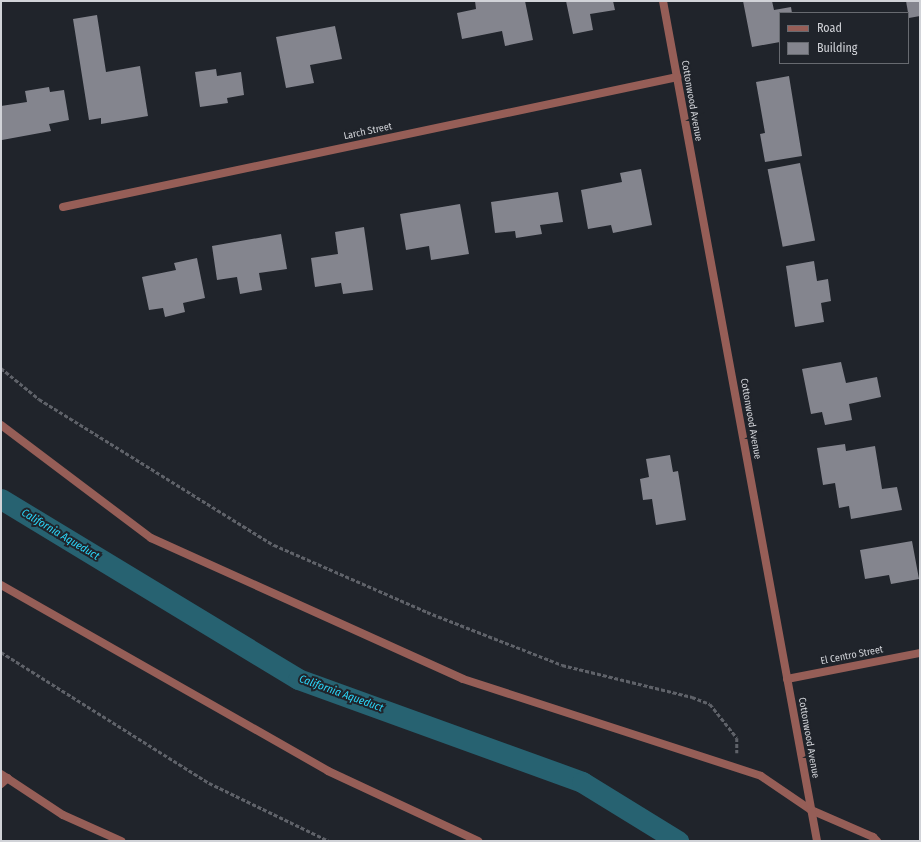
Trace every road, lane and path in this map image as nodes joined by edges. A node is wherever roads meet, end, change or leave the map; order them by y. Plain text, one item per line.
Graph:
1 (663, 1) edge
2 (677, 77) junction
3 (63, 207) dead end
4 (1, 368) edge
5 (1, 425) edge
6 (1, 585) edge
7 (1, 652) edge
8 (920, 653) edge
9 (787, 679) junction
10 (738, 768) junction
11 (4, 776) edge
12 (1, 784) edge
13 (811, 810) junction
14 (121, 841) edge
15 (329, 841) edge
16 (478, 841) edge
17 (817, 841) edge
18 (877, 841) edge

1 - 2 street, Cottonwood Avenue
2 - 3 street, Larch Street
2 - 9 street, Cottonwood Avenue
4 - 10 path
5 - 10 street
6 - 16 street
7 - 15 path
8 - 9 street, El Centro Street
9 - 13 street, Cottonwood Avenue
10 - 13 street
11 - 12 street
11 - 14 street
13 - 17 street, Cottonwood Avenue
13 - 18 street

